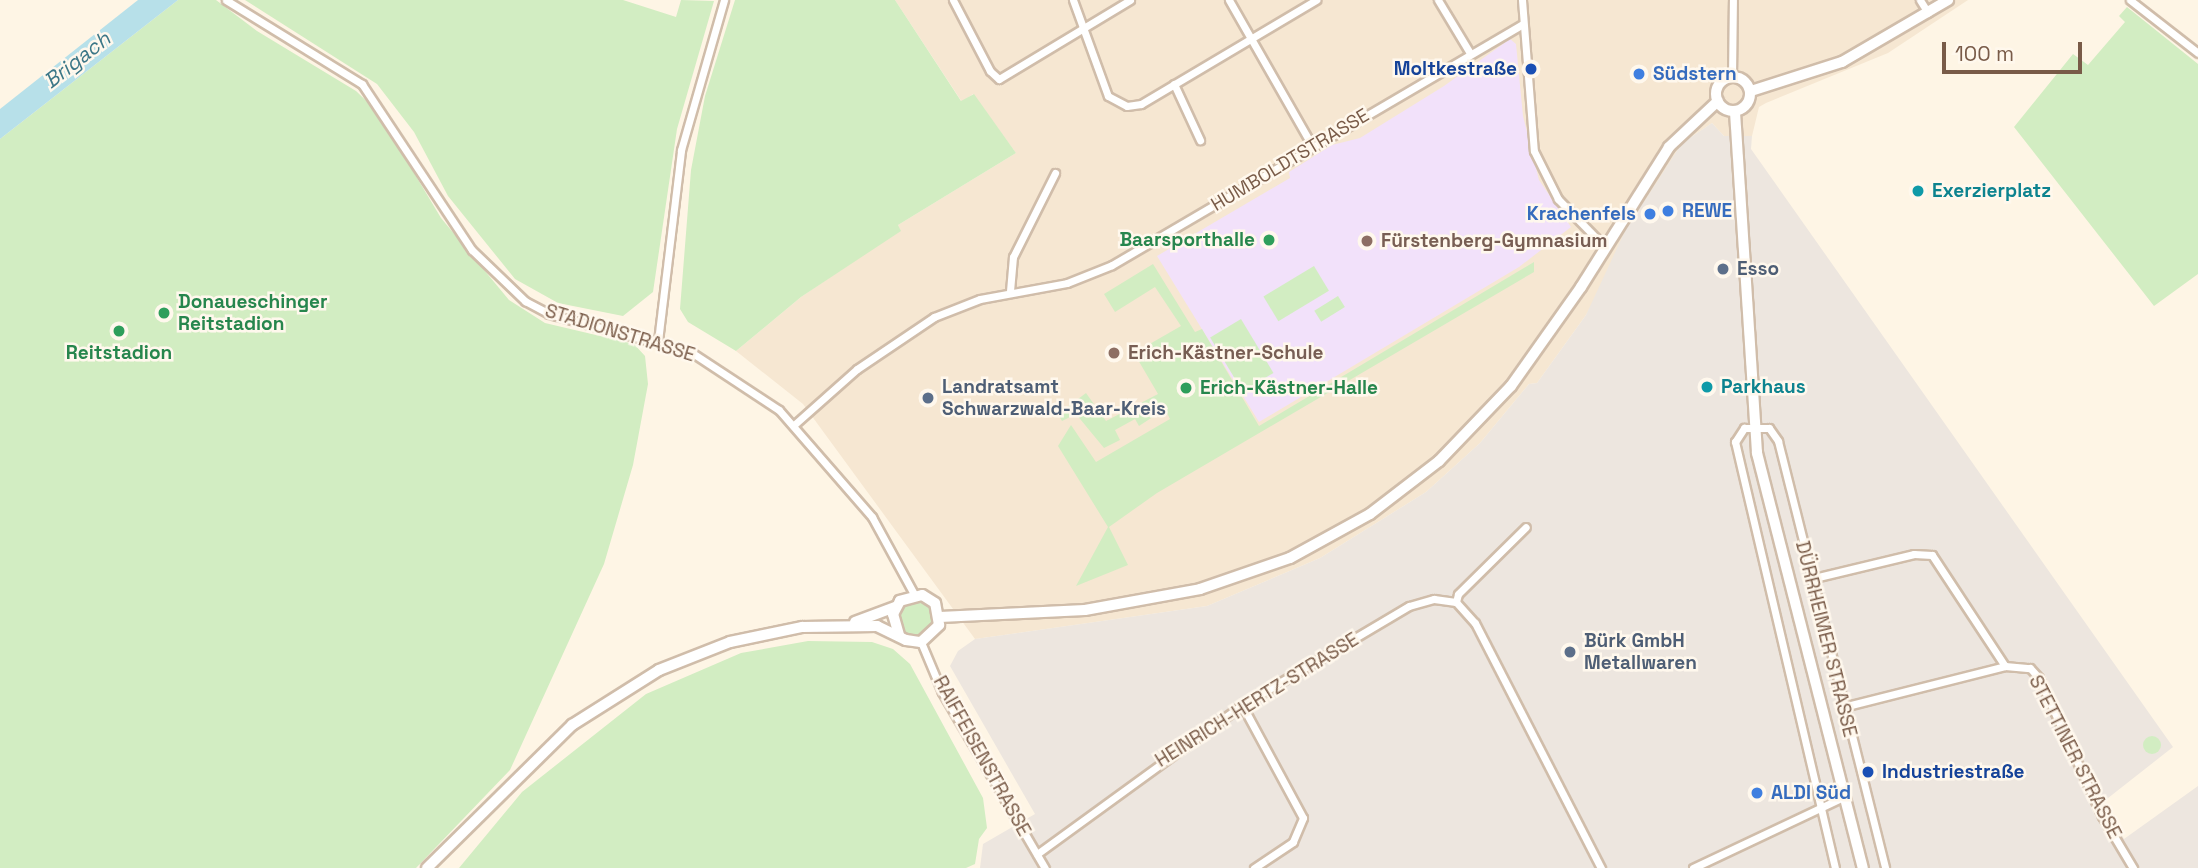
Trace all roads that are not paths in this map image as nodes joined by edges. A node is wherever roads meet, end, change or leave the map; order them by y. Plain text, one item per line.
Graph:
1 (226, 0) edge
2 (724, 0) edge
3 (953, 0) edge
4 (1073, 0) edge
5 (1130, 0) edge
6 (1229, 0) edge
7 (1316, 0) edge
8 (1438, 0) edge
9 (1522, 0) edge
10 (1733, 0) edge
11 (1920, 0) edge
12 (1948, 0) edge
13 (2130, 0) edge
14 (1928, 13) junction
15 (1523, 24) junction
16 (1084, 27) junction
17 (1250, 37) junction
18 (1470, 53) junction
19 (2198, 53) edge
20 (1732, 77) junction
21 (1174, 84) junction
22 (1751, 91) junction
23 (1718, 102) junction
24 (1735, 112) junction
25 (1200, 140) dead end
26 (1313, 147) junction
27 (1055, 173) dead end
28 (1605, 247) junction
29 (1010, 291) junction
30 (658, 341) junction
31 (795, 424) junction
32 (1753, 428) junction
33 (1526, 527) dead end
34 (1810, 579) junction
35 (914, 594) junction
36 (1456, 602) junction
37 (895, 607) junction
38 (940, 617) junction
39 (851, 623) junction
40 (899, 635) junction
41 (921, 642) junction
42 (2005, 666) junction
43 (1242, 705) junction
44 (1843, 707) junction
45 (1843, 797) junction
46 (1819, 809) junction
47 (1037, 854) junction
48 (427, 868) edge
49 (1045, 868) edge
50 (1254, 868) edge
51 (1601, 868) edge
52 (1693, 868) edge
53 (1835, 868) edge
54 (1863, 868) edge
55 (1885, 868) edge
56 (2133, 868) edge

1 - 30 street, STADIONSTRASSE
2 - 30 street
3 - 16 street
4 - 16 street
5 - 16 street
6 - 17 street
7 - 17 street
8 - 18 street
9 - 15 street
10 - 20 street
11 - 14 street
12 - 14 main road
13 - 19 street
14 - 22 main road
15 - 18 street, HUMBOLDTSTRASSE
15 - 28 street
16 - 21 street
17 - 21 street
17 - 26 street
18 - 26 street, HUMBOLDTSTRASSE
20 - 22 main road
20 - 23 main road
21 - 25 street
22 - 24 main road
23 - 24 main road
23 - 28 main road
24 - 32 main road, DÜRRHEIMER STRASSE
26 - 29 street, HUMBOLDTSTRASSE
27 - 29 street
28 - 38 main road
29 - 31 street, HUMBOLDTSTRASSE
30 - 31 street, STADIONSTRASSE
31 - 35 street, STADIONSTRASSE
32 - 34 street, DÜRRHEIMER STRASSE
32 - 45 main road, DÜRRHEIMER STRASSE
32 - 46 street
33 - 36 street
34 - 42 street, STETTINER STRASSE
34 - 44 street, DÜRRHEIMER STRASSE
35 - 37 main road
35 - 38 main road
36 - 43 street, HEINRICH-HERTZ-STRASSE
36 - 51 street
37 - 39 main road
37 - 40 main road
38 - 41 main road
39 - 40 main road
39 - 48 main road
40 - 41 main road
41 - 47 street, RAIFFEISENSTRASSE
42 - 44 street, STETTINER STRASSE
42 - 56 street, STETTINER STRASSE
43 - 47 street, HEINRICH-HERTZ-STRASSE
43 - 50 street
44 - 55 street, DÜRRHEIMER STRASSE
45 - 46 street
45 - 54 main road, DÜRRHEIMER STRASSE
46 - 52 street
46 - 53 street
47 - 49 street, RAIFFEISENSTRASSE

